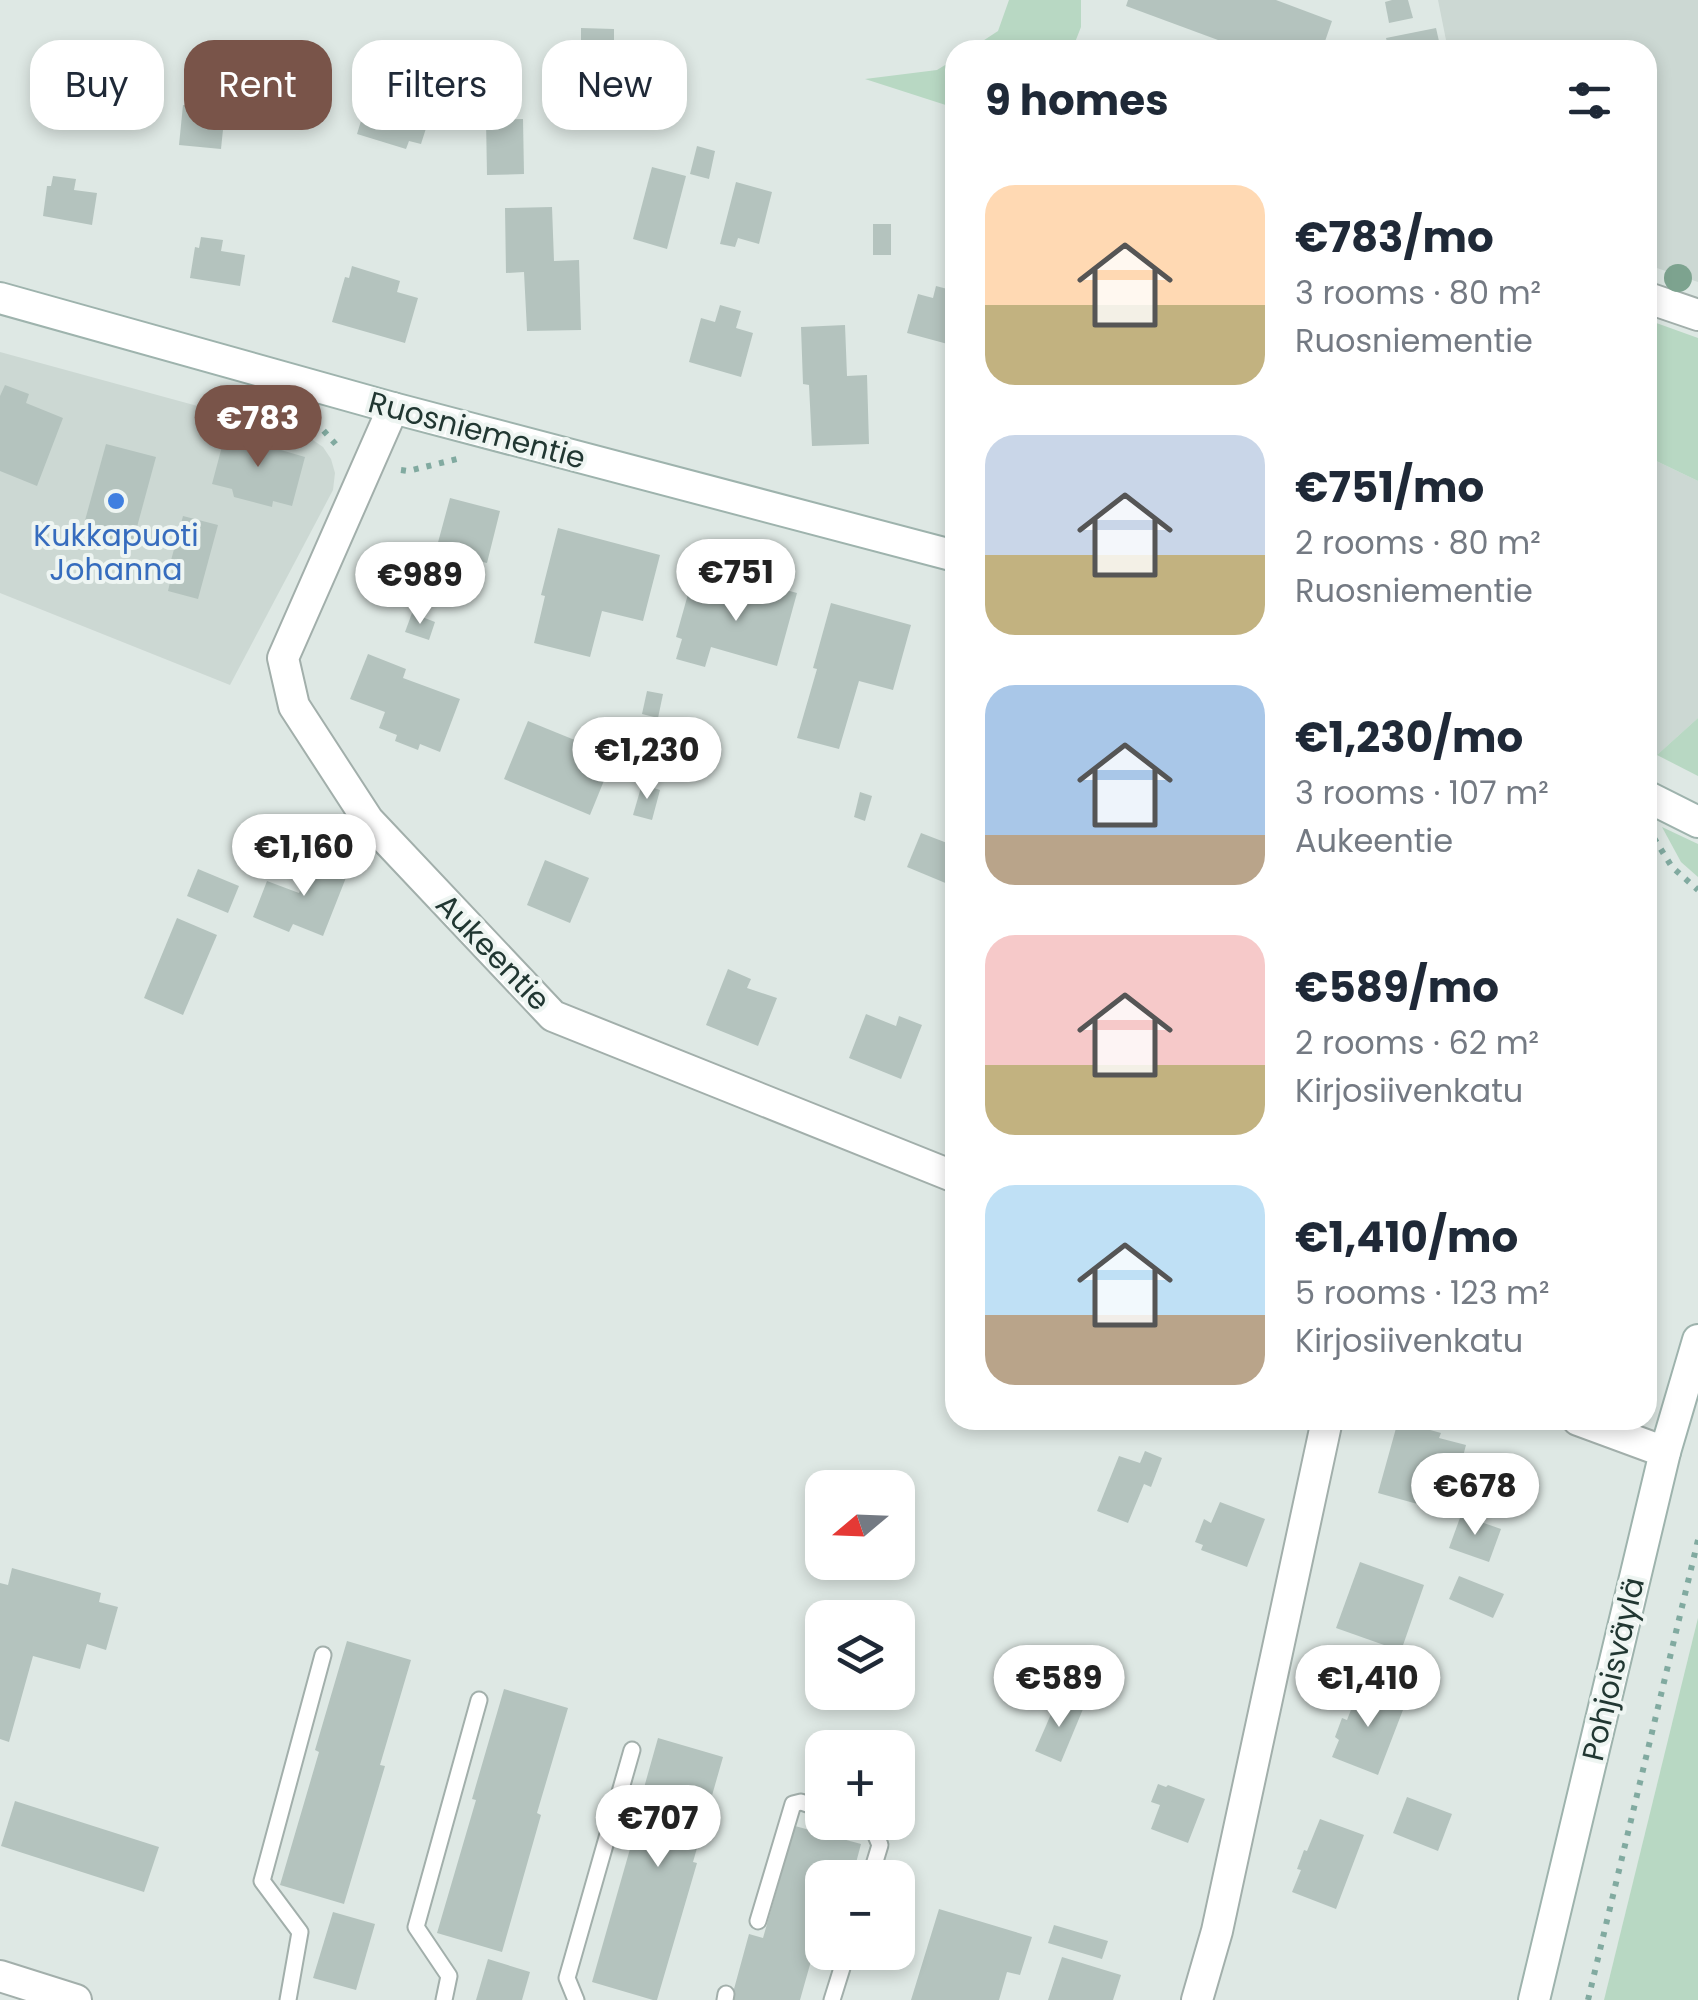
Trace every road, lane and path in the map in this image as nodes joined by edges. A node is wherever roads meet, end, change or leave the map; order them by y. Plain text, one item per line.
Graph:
1 (0, 298) edge
2 (1657, 301) edge
3 (1698, 315) edge
4 (393, 408) junction
5 (945, 553) edge
6 (1657, 802) edge
7 (1698, 822) edge
8 (1657, 843) edge
9 (1698, 890) edge
10 (945, 1173) edge
11 (1698, 1340) edge
12 (1325, 1430) edge
13 (1605, 1430) edge
14 (1665, 1452) junction
15 (1698, 1540) edge
16 (323, 1655) dead end
17 (479, 1700) dead end
18 (632, 1750) dead end
19 (805, 1803) edge
20 (758, 1920) dead end
21 (841, 1970) edge
22 (0, 1976) edge
23 (76, 2000) edge
24 (288, 2000) edge
25 (444, 2000) edge
26 (576, 2000) edge
27 (832, 2000) edge
28 (1197, 2000) edge
29 (1534, 2000) edge
30 (1588, 2000) edge

1 - 4 street, Ruosniementie
2 - 3 street
4 - 5 street, Ruosniementie
4 - 10 street, Aukeentie
6 - 7 street
8 - 9 path
11 - 14 street, Pohjoisväylä
12 - 28 street
13 - 14 street
14 - 29 street, Pohjoisväylä
15 - 30 path
16 - 24 lane
17 - 25 lane
18 - 26 lane
19 - 20 lane
21 - 27 lane
22 - 23 street

